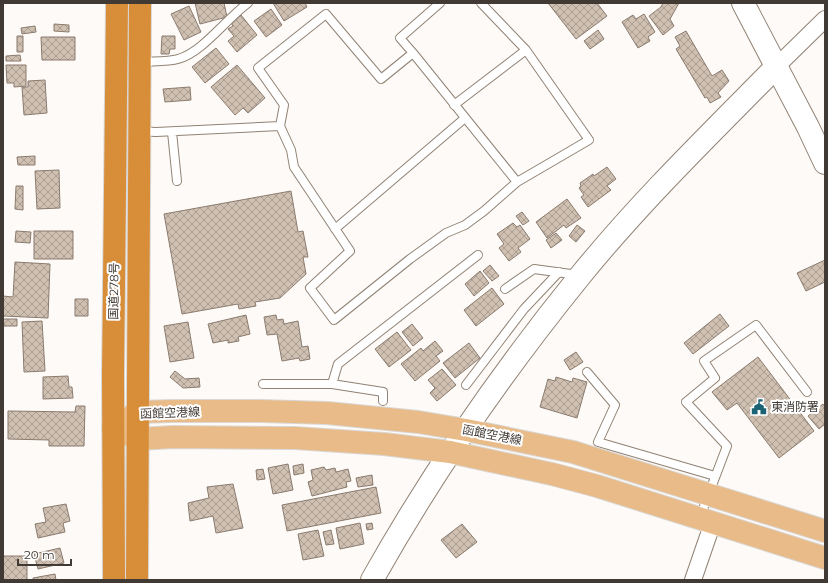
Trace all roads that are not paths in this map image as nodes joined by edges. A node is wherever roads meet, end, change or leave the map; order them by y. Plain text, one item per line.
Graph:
1 (117, 3) edge
2 (140, 3) edge
3 (248, 3) edge
4 (440, 3) edge
5 (481, 3) edge
6 (743, 3) edge
7 (825, 19) edge
8 (526, 50) junction
9 (413, 53) junction
10 (139, 62) junction
11 (776, 67) junction
12 (454, 104) junction
13 (465, 118) junction
14 (280, 126) junction
15 (139, 131) junction
16 (172, 132) junction
17 (825, 163) edge
18 (177, 181) dead end
19 (516, 182) junction
20 (335, 228) junction
21 (478, 255) dead end
22 (559, 272) junction
23 (580, 275) junction
24 (505, 289) dead end
25 (587, 372) dead end
26 (263, 384) dead end
27 (332, 384) junction
28 (466, 385) dead end
29 (807, 392) dead end
30 (383, 401) dead end
31 (138, 412) junction
32 (113, 428) junction
33 (466, 430) junction
34 (138, 439) junction
35 (450, 452) junction
36 (712, 485) junction
37 (706, 521) junction
38 (825, 531) edge
39 (825, 558) edge
40 (114, 580) edge
41 (137, 580) edge
42 (372, 580) edge
43 (693, 580) edge

1 - 32 highway, 国道278号
2 - 10 highway, 国道278号
3 - 10 lane
4 - 9 lane
5 - 8 lane
6 - 11 street
7 - 11 street
8 - 12 lane
8 - 19 lane
9 - 12 lane
9 - 14 lane
10 - 15 highway, 国道278号
11 - 17 street
11 - 23 street
12 - 13 lane
13 - 19 lane
13 - 20 lane
14 - 16 lane
14 - 20 lane
15 - 16 lane
15 - 31 highway, 国道278号
16 - 18 lane
19 - 20 lane
21 - 27 lane
22 - 23 lane
22 - 24 lane
22 - 28 lane
23 - 33 street
25 - 36 lane
26 - 27 lane
27 - 30 lane
29 - 36 lane
31 - 32 main road, 函館空港線
31 - 33 main road, 函館空港線
31 - 34 highway, 国道278号
32 - 34 main road, 函館空港線
32 - 40 highway, 国道278号
33 - 35 street
33 - 36 main road, 函館空港線
34 - 35 main road, 函館空港線
34 - 41 highway, 国道278号
35 - 37 main road, 函館空港線
35 - 42 street
36 - 37 lane
36 - 38 main road, 函館空港線
37 - 39 main road, 函館空港線
37 - 43 street

